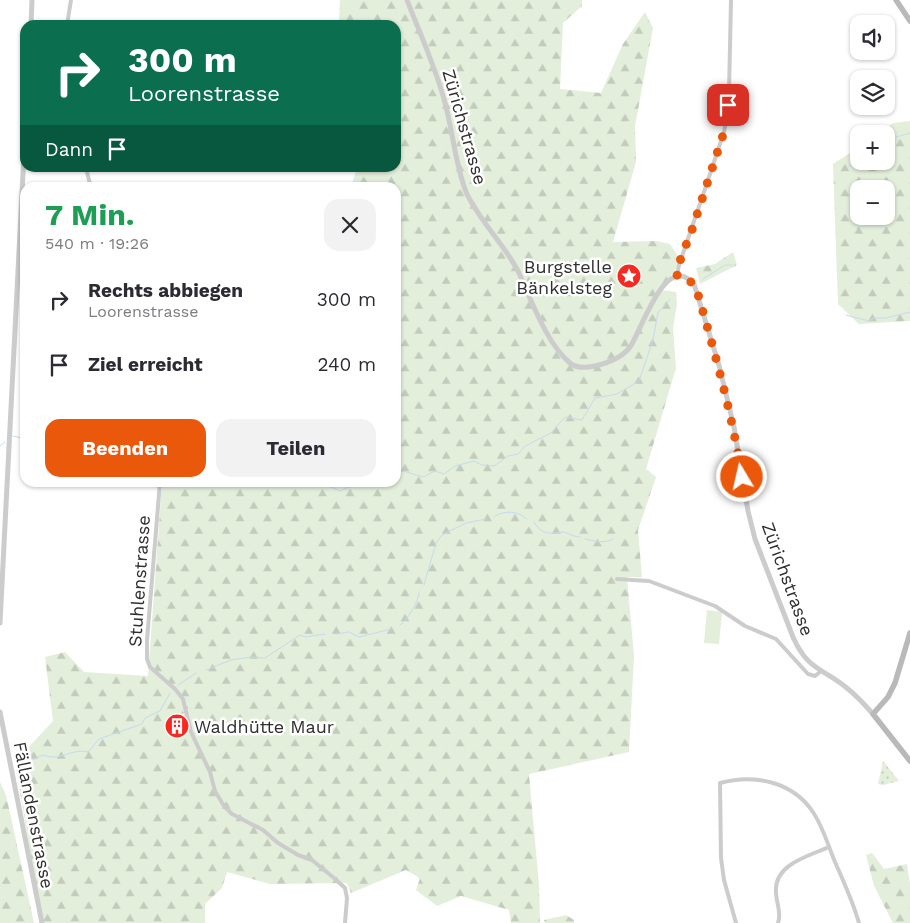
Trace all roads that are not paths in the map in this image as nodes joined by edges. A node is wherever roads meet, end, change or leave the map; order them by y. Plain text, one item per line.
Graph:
1 (32, 0) edge
2 (71, 0) edge
3 (407, 0) edge
4 (731, 0) edge
5 (896, 0) edge
6 (31, 20) edge
7 (68, 20) edge
8 (910, 21) edge
9 (20, 232) edge
10 (677, 276) junction
11 (160, 487) edge
12 (617, 578) dead end
13 (0, 623) edge
14 (910, 633) edge
15 (820, 672) junction
16 (0, 712) edge
17 (873, 714) junction
18 (910, 762) edge
19 (829, 847) junction
20 (42, 923) edge
21 (345, 923) edge
22 (736, 923) edge
23 (778, 923) edge
24 (860, 923) edge

1 - 6 street
2 - 7 street
3 - 10 street, Zürichstrasse
4 - 10 street
5 - 8 main road
9 - 13 street
10 - 15 street, Zürichstrasse
11 - 21 street, Stuhlenstrasse
12 - 15 street
14 - 17 main road
15 - 17 street, Zürichstrasse
16 - 20 street, Fällandenstrasse
17 - 18 main road, Zürichstrasse
19 - 22 street
19 - 23 street
19 - 24 street

